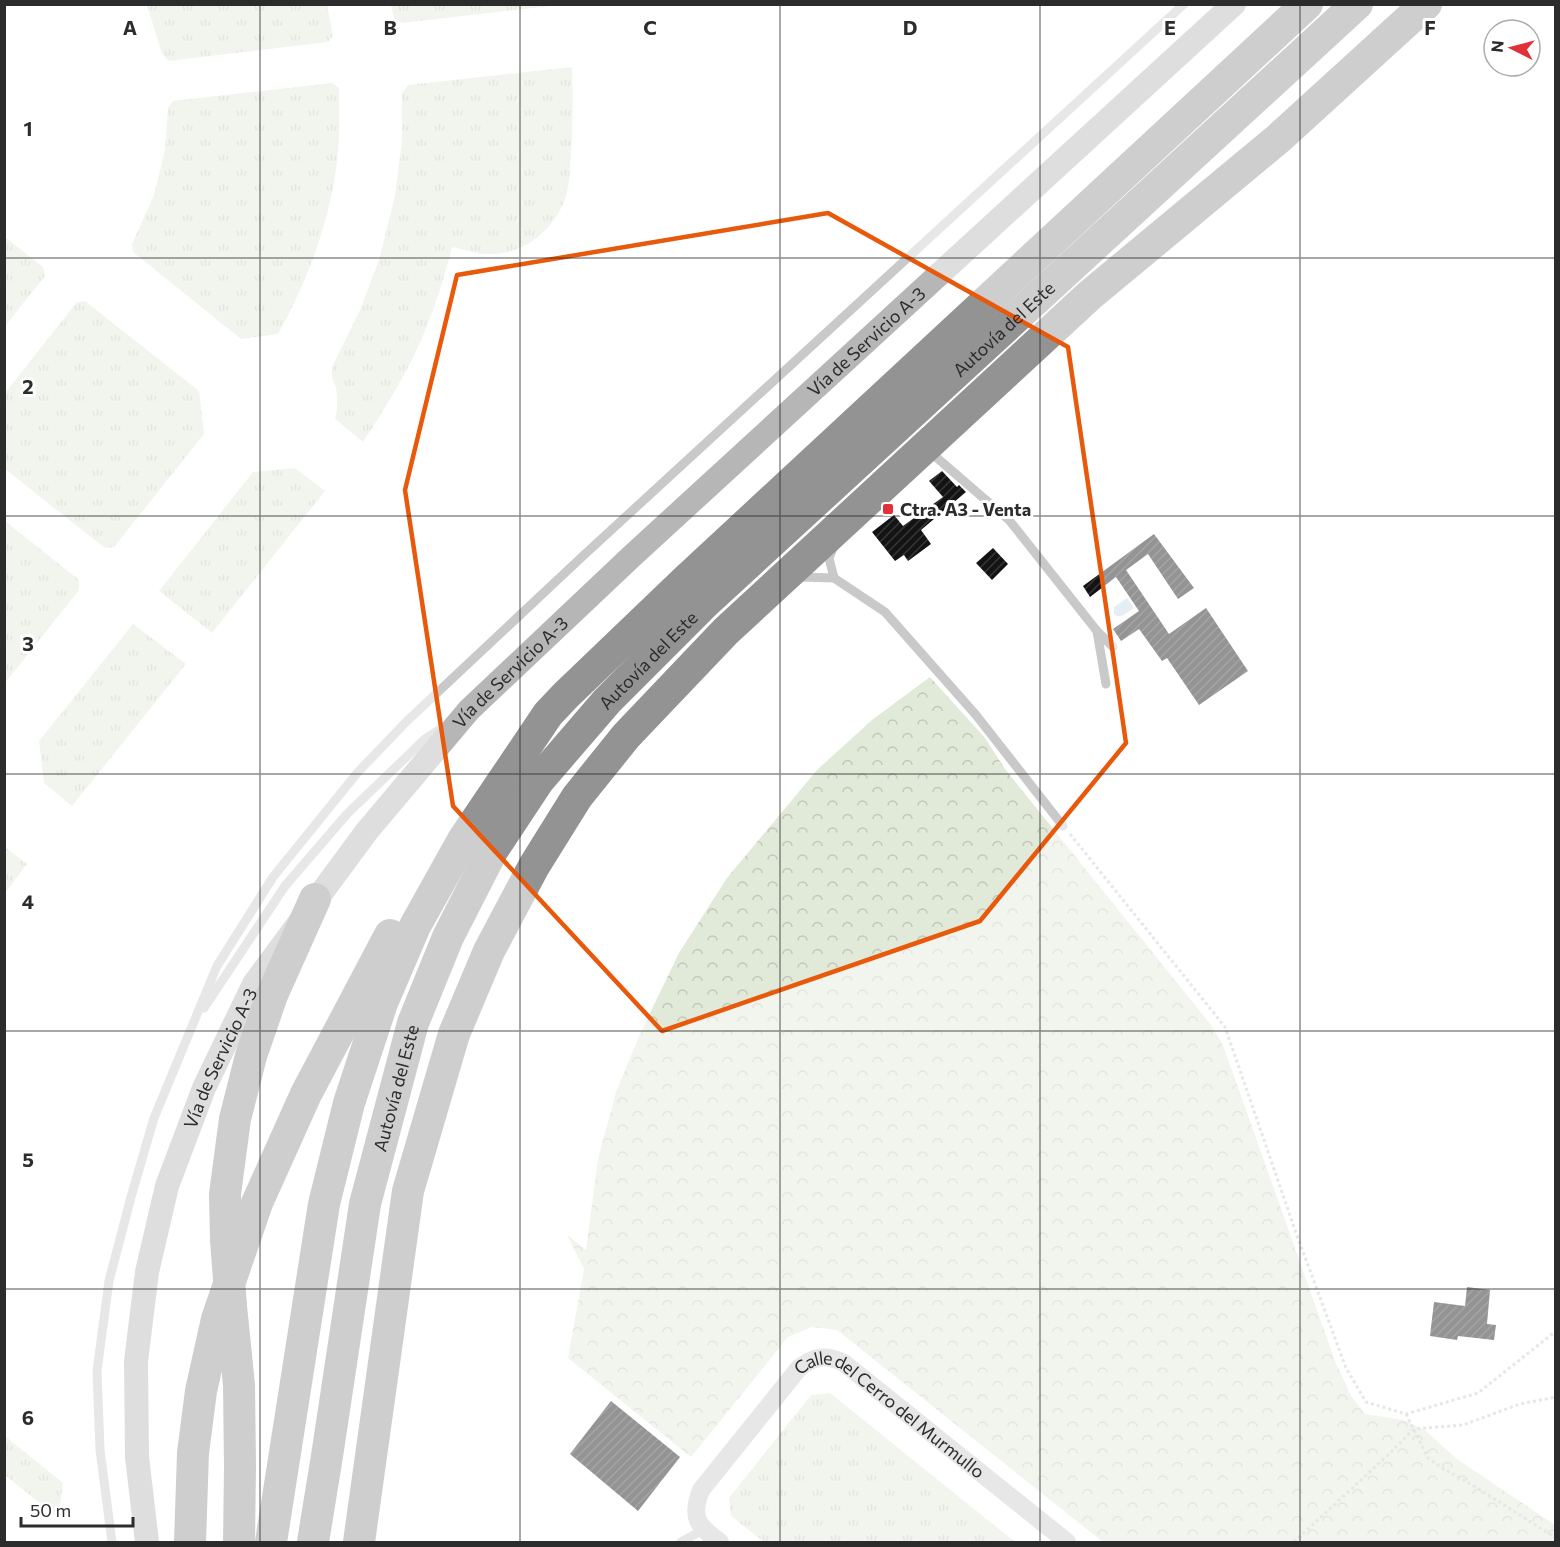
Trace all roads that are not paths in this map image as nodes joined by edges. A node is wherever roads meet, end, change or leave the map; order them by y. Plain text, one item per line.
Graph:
1 (1184, 4) edge
2 (1234, 4) edge
3 (1307, 4) edge
4 (1357, 4) edge
5 (1426, 4) edge
6 (925, 447) junction
7 (844, 522) junction
8 (834, 578) junction
9 (772, 589) junction
10 (1098, 631) junction
11 (1113, 647) dead end
12 (1107, 684) dead end
13 (469, 710) junction
14 (548, 714) junction
15 (1063, 826) road end
16 (315, 899) junction
17 (193, 1024) junction
18 (703, 1530) junction
19 (359, 1538) edge
20 (112, 1542) edge
21 (147, 1542) edge
22 (190, 1542) edge
23 (239, 1542) edge
24 (271, 1542) edge
25 (313, 1542) edge
26 (681, 1542) edge
27 (720, 1542) edge
28 (1067, 1542) edge

1 - 17 lane
2 - 13 main road, Vía de Servicio A-3
3 - 14 highway, Autovía del Este
4 - 25 highway, Autovía del Este
5 - 6 highway
6 - 7 highway
6 - 10 lane
7 - 8 lane
7 - 9 highway
8 - 9 lane
8 - 15 lane
9 - 19 highway
10 - 11 lane
10 - 12 lane
13 - 16 main road, Vía de Servicio A-3
13 - 17 lane
14 - 22 highway
14 - 24 highway, Autovía del Este
16 - 21 main road, Vía de Servicio A-3
16 - 23 highway, bridge
17 - 20 lane
18 - 26 lane
18 - 27 street
18 - 28 street, Calle del Cerro del Murmullo

